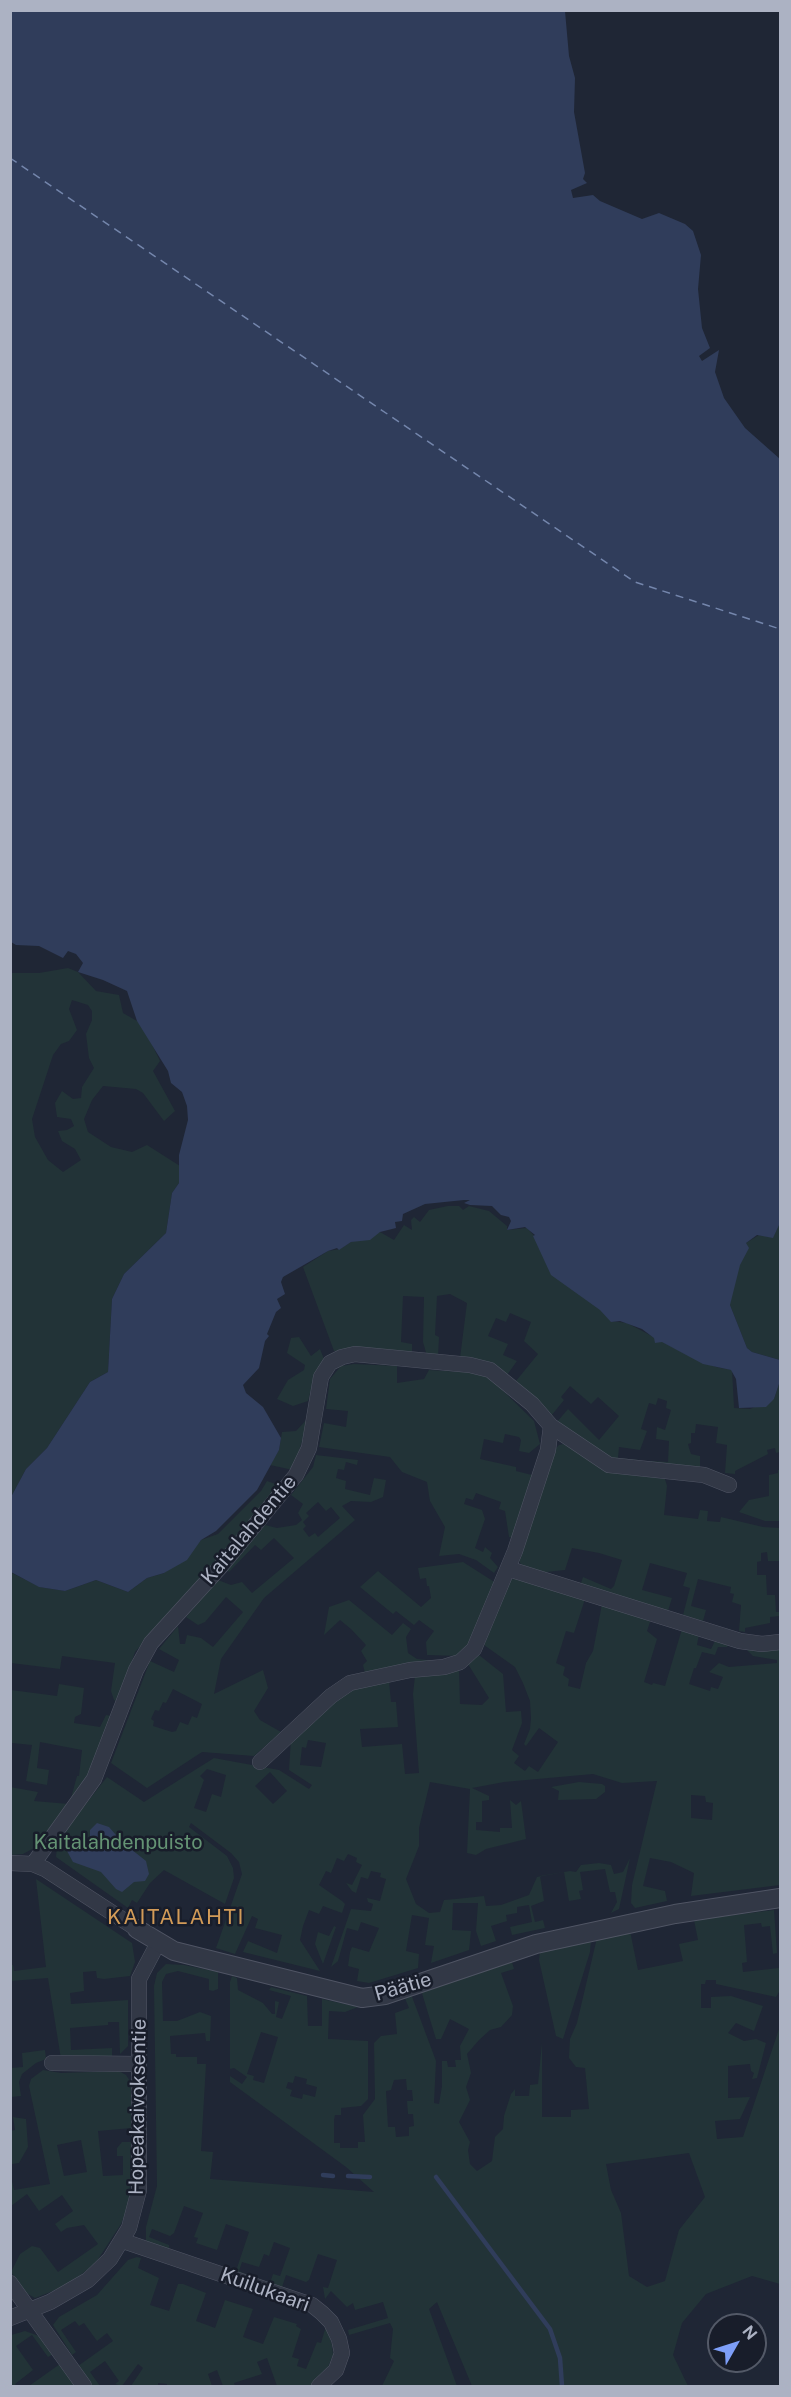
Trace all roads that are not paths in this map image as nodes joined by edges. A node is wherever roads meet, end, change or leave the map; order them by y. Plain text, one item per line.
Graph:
1 (551, 1426) junction
2 (729, 1485) dead end
3 (509, 1569) junction
4 (780, 1642) edge
5 (260, 1762) dead end
6 (10, 1863) edge
7 (33, 1864) junction
8 (780, 1898) edge
9 (137, 1929) joint
10 (158, 1943) junction
11 (52, 2064) dead end
12 (139, 2064) junction
13 (123, 2241) junction
14 (10, 2283) edge
15 (31, 2310) junction
16 (10, 2318) edge
17 (84, 2386) edge
18 (319, 2386) edge

1 - 2 street, Kaitalahdentie
1 - 3 street
1 - 7 street, Kaitalahdentie
3 - 4 street
3 - 5 street
6 - 7 street, Päätie
7 - 9 street, Päätie
8 - 10 street, Päätie
9 - 10 street, Päätie
10 - 12 street, Hopeakaivoksentie
11 - 12 street
12 - 13 street, Hopeakaivoksentie
13 - 15 street, Hopeakaivoksentie
13 - 18 street, Kuilukaari
14 - 15 street
15 - 16 street, Hopeakaivoksentie
15 - 17 street

